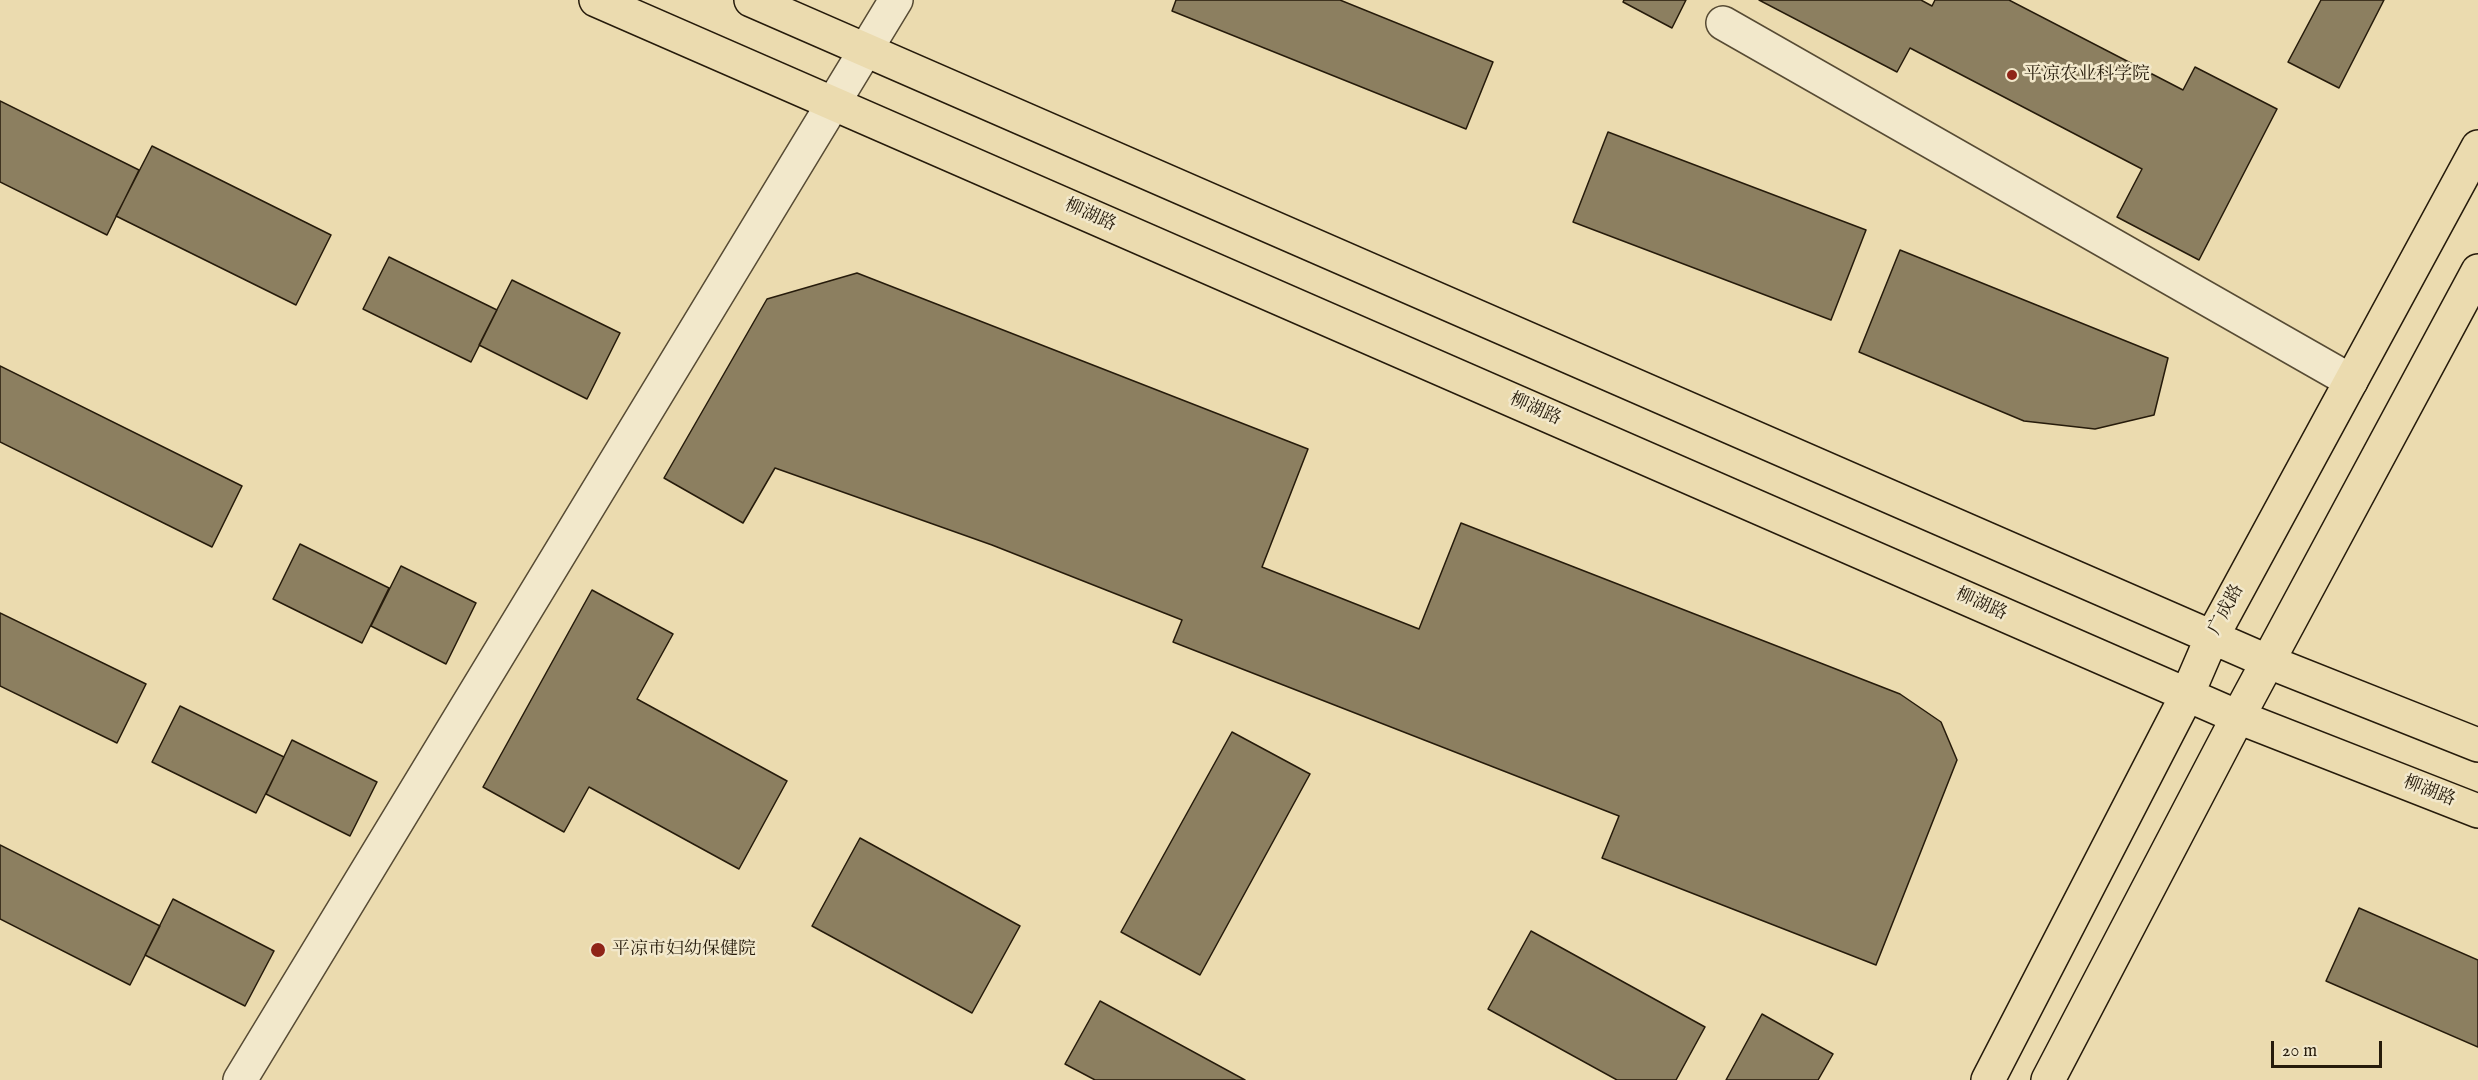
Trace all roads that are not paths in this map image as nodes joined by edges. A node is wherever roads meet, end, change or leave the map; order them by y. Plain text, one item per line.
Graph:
1 (596, 0) edge
2 (751, 0) edge
3 (896, 0) edge
4 (1723, 23) dead end
5 (866, 50) junction
6 (833, 104) junction
7 (2478, 147) edge
8 (2478, 271) edge
9 (2351, 381) junction
10 (2212, 637) junction
11 (2269, 662) junction
12 (2187, 695) junction
13 (2238, 717) junction
14 (2478, 745) edge
15 (2478, 811) edge
16 (240, 1080) edge
17 (1988, 1080) edge
18 (2048, 1080) edge

1 - 6 main road, 柳湖路
2 - 5 main road
3 - 5 street
4 - 9 street
5 - 6 street
5 - 10 main road
6 - 12 main road, 柳湖路
6 - 16 street
7 - 9 main road, 广成路
8 - 11 main road
9 - 10 main road, 广成路
10 - 11 main road
10 - 12 main road, 广成路
11 - 13 main road
11 - 14 main road
12 - 13 main road, 柳湖路
12 - 17 main road, 广成路
13 - 15 main road, 柳湖路
13 - 18 main road

